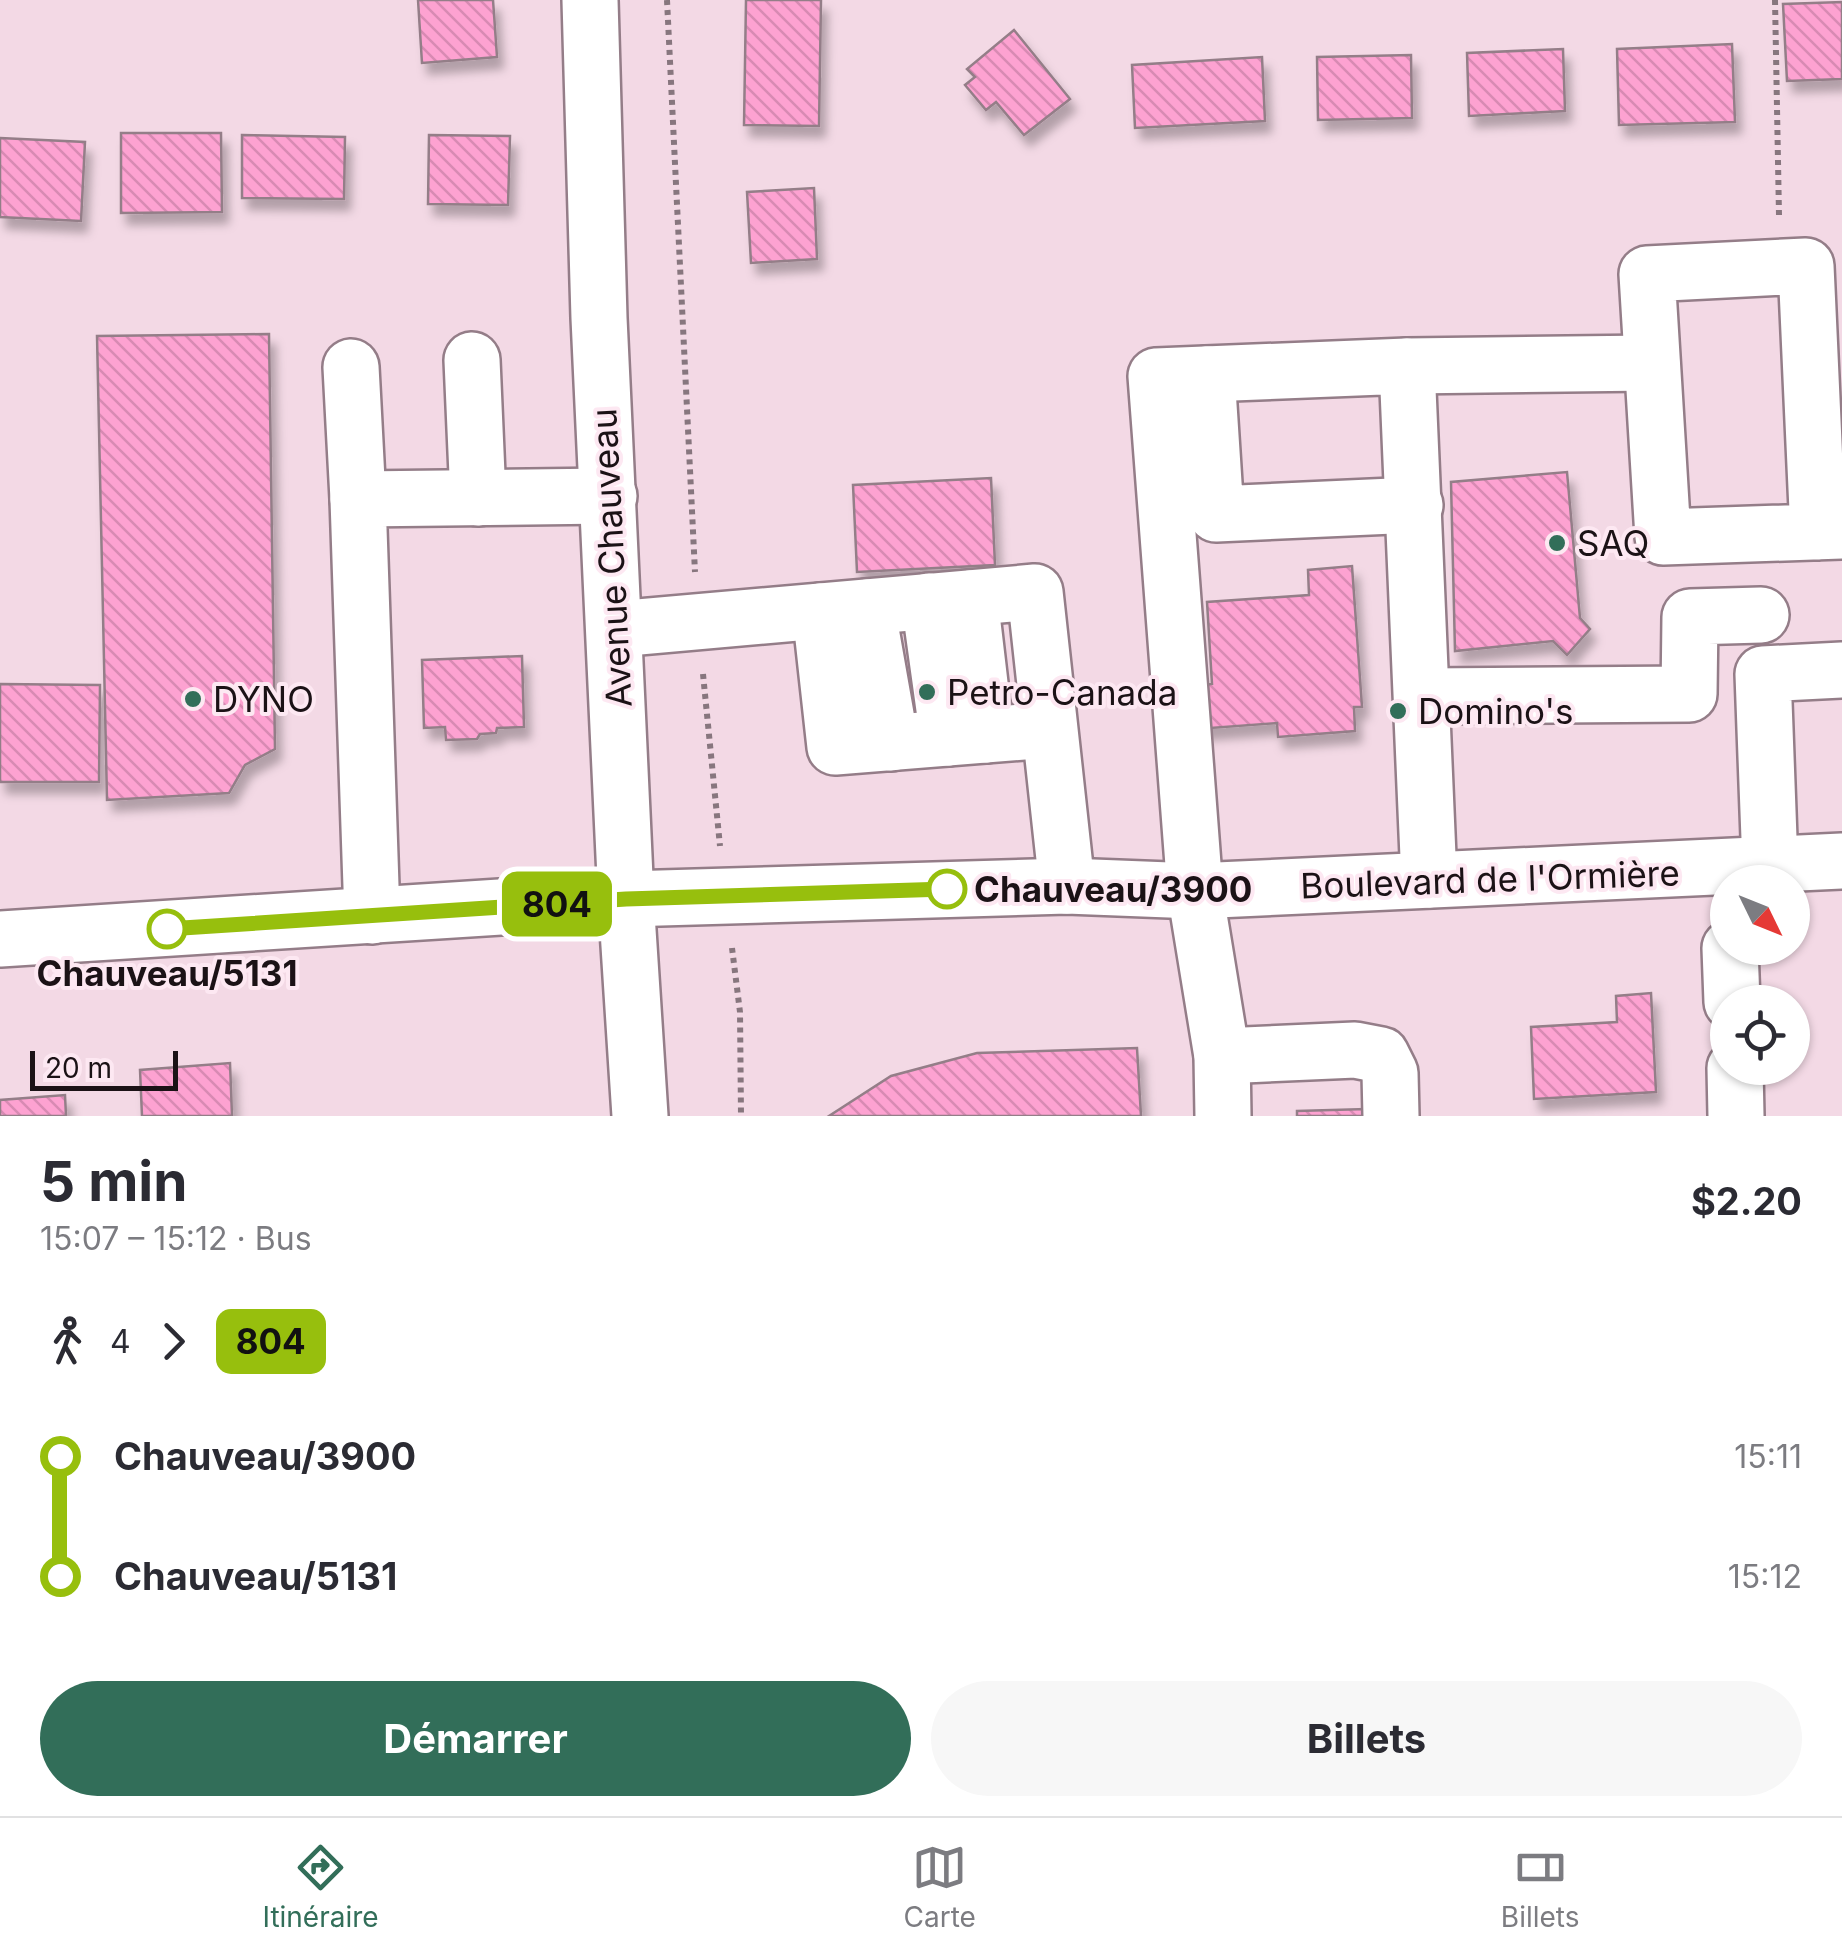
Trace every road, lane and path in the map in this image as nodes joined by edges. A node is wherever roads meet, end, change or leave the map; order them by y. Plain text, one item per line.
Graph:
1 (590, 0) edge
2 (667, 0) edge
3 (1775, 0) edge
4 (1779, 217) dead end
5 (472, 360) dead end
6 (1652, 363) junction
7 (1407, 366) junction
8 (351, 367) dead end
9 (1182, 375) junction
10 (609, 496) junction
11 (478, 498) junction
12 (358, 499) junction
13 (1415, 505) junction
14 (1830, 532) edge
15 (1756, 536) junction
16 (888, 605) junction
17 (1761, 615) junction
18 (699, 622) junction
19 (616, 630) junction
20 (1842, 670) edge
21 (1763, 674) junction
22 (1424, 696) junction
23 (1048, 730) junction
24 (922, 740) junction
25 (1842, 861) edge
26 (1742, 865) edge
27 (1810, 865) edge
28 (1710, 875) edge
29 (1430, 880) junction
30 (1067, 886) junction
31 (1195, 892) junction
32 (726, 896) junction
33 (626, 899) junction
34 (372, 916) junction
35 (0, 939) edge
36 (1222, 1056) junction
37 (1735, 1085) edge
38 (640, 1116) edge
39 (740, 1116) edge
40 (1222, 1116) edge
41 (1391, 1116) edge
42 (1736, 1116) edge

1 - 10 main road, Avenue Chauveau
2 - 18 path
3 - 4 path
5 - 11 main road
6 - 7 main road
6 - 14 main road
6 - 15 main road
7 - 9 main road
7 - 13 main road
8 - 12 main road
9 - 13 main road
9 - 31 main road
10 - 11 main road
10 - 19 main road, Avenue Chauveau
11 - 12 main road
12 - 34 main road
13 - 22 main road
14 - 15 main road
15 - 17 main road
16 - 18 main road
16 - 23 main road
16 - 24 main road
16 - 24 main road
17 - 21 main road
17 - 22 main road
18 - 19 main road
18 - 32 path
19 - 33 main road, Avenue Chauveau
20 - 21 main road
21 - 26 main road
22 - 29 main road
23 - 24 main road
23 - 30 main road
25 - 27 main road, Boulevard de l'Ormière
28 - 29 main road, Boulevard de l'Ormière
29 - 31 main road, Boulevard de l'Ormière
30 - 31 main road, Boulevard de l'Ormière
30 - 32 main road, Boulevard de l'Ormière
31 - 36 main road
32 - 33 main road, Boulevard de l'Ormière
32 - 39 path
33 - 34 main road, Boulevard de l'Ormière
33 - 38 main road, Avenue Chauveau
34 - 35 main road, Boulevard de l'Ormière
36 - 40 main road
36 - 41 main road
37 - 42 main road

